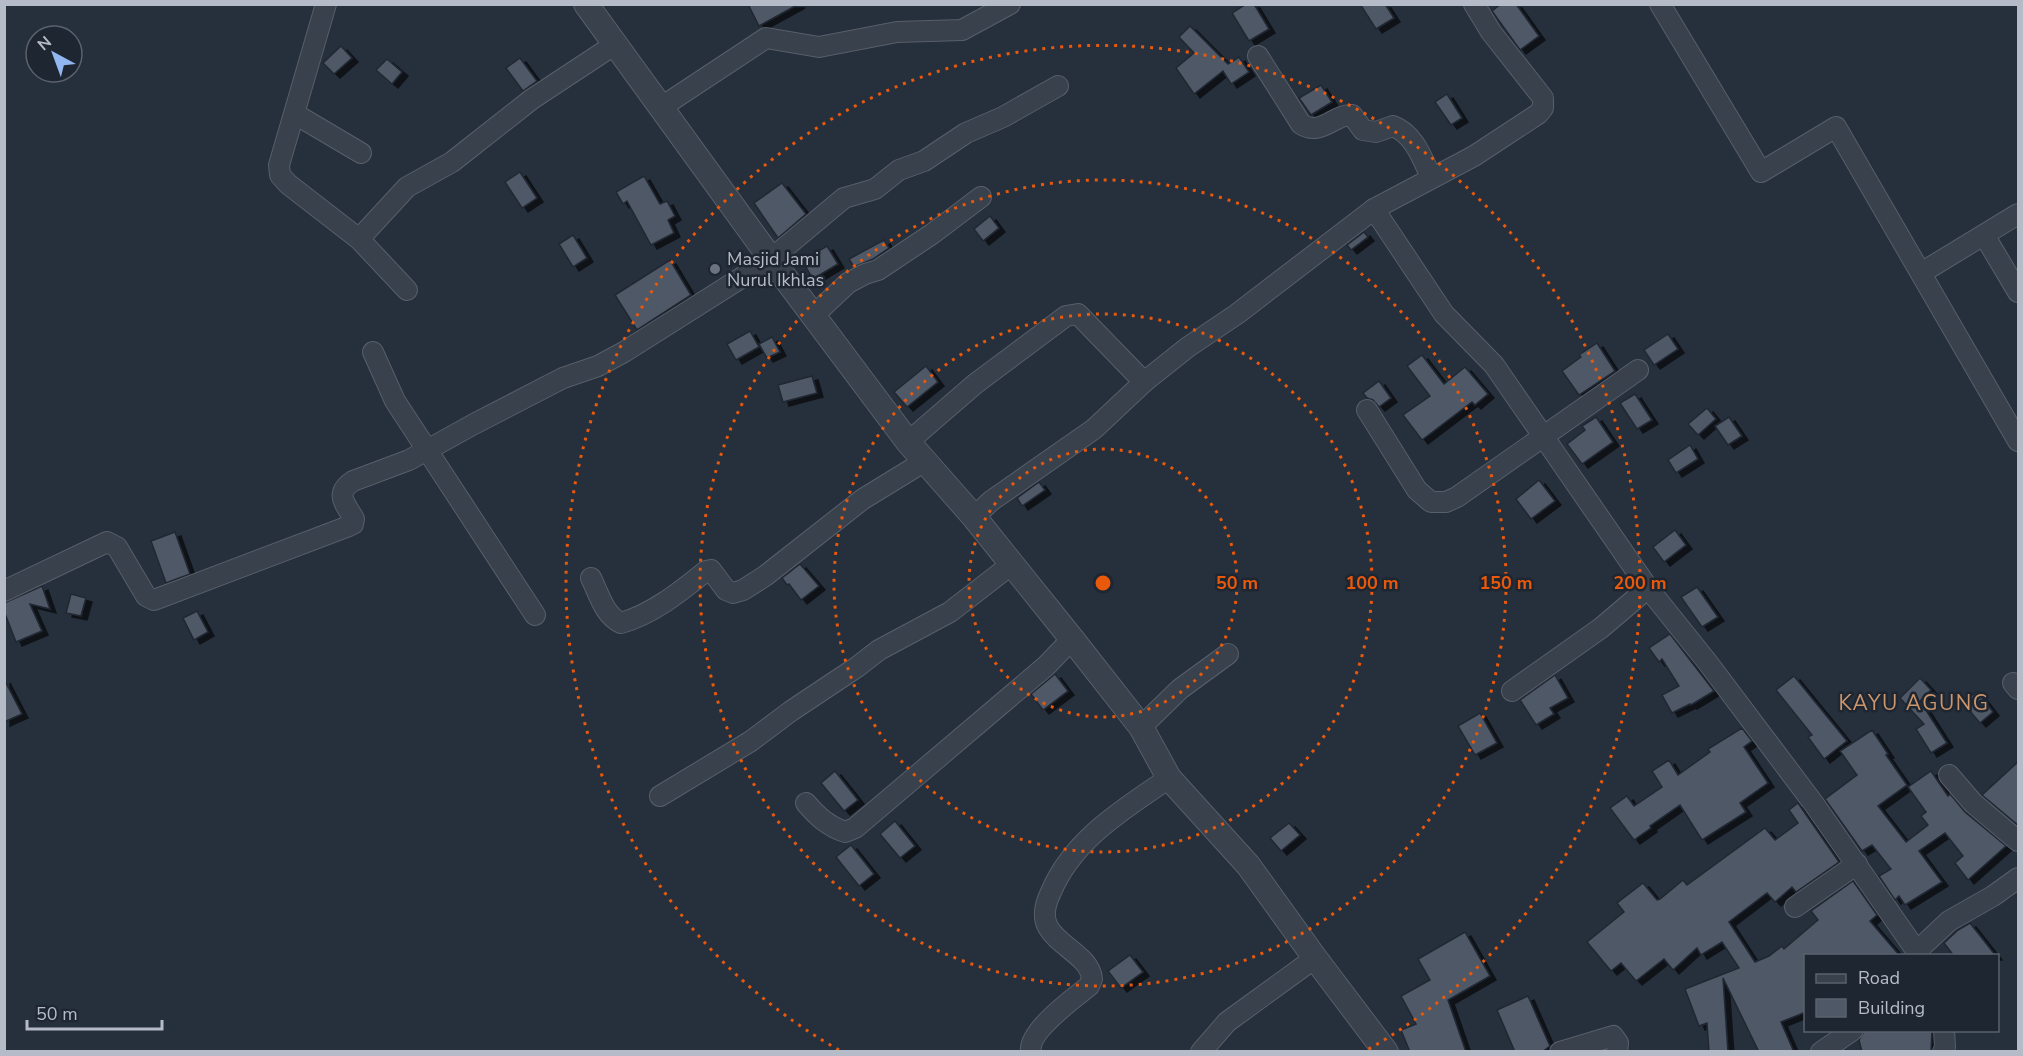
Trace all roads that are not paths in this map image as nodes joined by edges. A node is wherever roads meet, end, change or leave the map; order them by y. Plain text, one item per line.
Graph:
1 (326, 4) edge
2 (586, 4) edge
3 (1010, 4) edge
4 (1474, 4) edge
5 (1660, 4) edge
6 (614, 45) junction
7 (1258, 56) dead end
8 (1058, 86) dead end
9 (660, 108) junction
10 (295, 114) junction
11 (361, 153) dead end
12 (1431, 177) junction
13 (981, 197) dead end
14 (1374, 209) junction
15 (2019, 214) edge
16 (1984, 235) junction
17 (359, 238) junction
18 (771, 259) junction
19 (1921, 273) junction
20 (407, 290) dead end
21 (2019, 292) edge
22 (813, 316) junction
23 (373, 352) dead end
24 (1638, 370) dead end
25 (1144, 382) junction
26 (1367, 410) dead end
27 (1542, 436) junction
28 (2019, 441) edge
29 (908, 442) junction
30 (426, 451) junction
31 (925, 461) junction
32 (974, 517) junction
33 (1012, 564) junction
34 (591, 578) dead end
35 (1648, 588) junction
36 (4, 591) edge
37 (535, 615) dead end
38 (1072, 639) junction
39 (1228, 654) dead end
40 (1512, 691) dead end
41 (1141, 727) junction
42 (1949, 775) dead end
43 (1169, 778) junction
44 (660, 796) dead end
45 (806, 803) dead end
46 (2019, 841) edge
47 (1857, 864) junction
48 (2019, 878) edge
49 (1795, 907) dead end
50 (1919, 953) edge
51 (1315, 958) junction
52 (1850, 1032) edge
53 (1944, 1032) edge
54 (1031, 1052) edge
55 (1201, 1052) edge
56 (1386, 1052) edge
57 (1560, 1052) edge
58 (1617, 1052) edge
59 (1821, 1052) edge
60 (1943, 1052) edge

1 - 10 street
2 - 6 street
3 - 9 street
4 - 12 street
5 - 19 street
6 - 9 street
6 - 17 street
7 - 12 street
8 - 18 street
9 - 18 street
10 - 11 street
10 - 17 street
12 - 14 street
13 - 22 street
14 - 25 street
14 - 27 street
15 - 16 street
16 - 19 street
16 - 21 street
17 - 20 street
18 - 22 street
18 - 30 street
19 - 28 street
22 - 29 street
23 - 30 street
24 - 27 street
25 - 29 street
25 - 32 street
26 - 27 street
27 - 35 street
29 - 31 street
30 - 36 street
30 - 37 street
31 - 32 street
31 - 34 street
32 - 33 street
33 - 38 street
33 - 44 street
35 - 40 street
35 - 47 street
38 - 41 street
38 - 45 street
39 - 41 street
41 - 43 street
42 - 46 street
43 - 51 street
43 - 54 street
47 - 49 street
47 - 50 street
48 - 50 street
51 - 55 street
51 - 56 street
52 - 59 street
53 - 60 street
57 - 58 street

